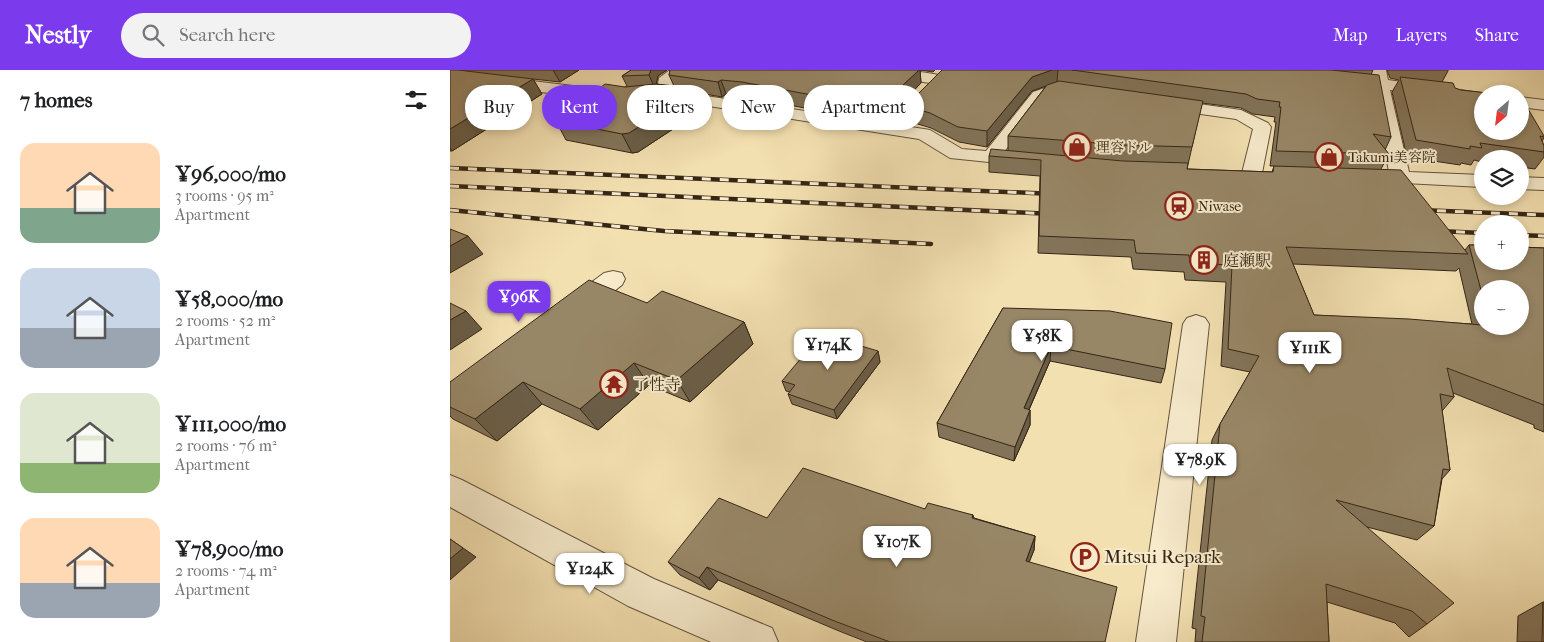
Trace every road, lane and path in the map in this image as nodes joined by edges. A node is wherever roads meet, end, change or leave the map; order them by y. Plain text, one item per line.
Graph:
1 (681, 70) edge
2 (876, 70) edge
3 (941, 75) edge
4 (450, 76) edge
5 (1380, 77) edge
6 (1333, 78) edge
7 (666, 85) edge
8 (924, 92) edge
9 (1086, 93) edge
10 (1474, 95) edge
11 (627, 97) edge
12 (1145, 101) edge
13 (712, 102) edge
14 (1529, 103) edge
15 (1544, 105) edge
16 (804, 116) edge
17 (901, 130) edge
18 (991, 157) junction
19 (1040, 162) edge
20 (1271, 174) edge
21 (1350, 176) edge
22 (1400, 178) junction
23 (1474, 181) edge
24 (1529, 183) edge
25 (1544, 184) edge
26 (613, 279) dead end
27 (1196, 324) dead end
28 (551, 326) edge
29 (450, 490) edge
30 (758, 642) edge
31 (1156, 642) edge

1 - 7 street
2 - 3 street
3 - 8 street
4 - 11 street
5 - 6 street
5 - 10 street
5 - 22 street
9 - 18 street
12 - 20 street
13 - 16 street
14 - 15 street
17 - 18 street
18 - 19 street
21 - 22 street
22 - 23 street
24 - 25 street
26 - 28 street
27 - 31 street
29 - 30 street

